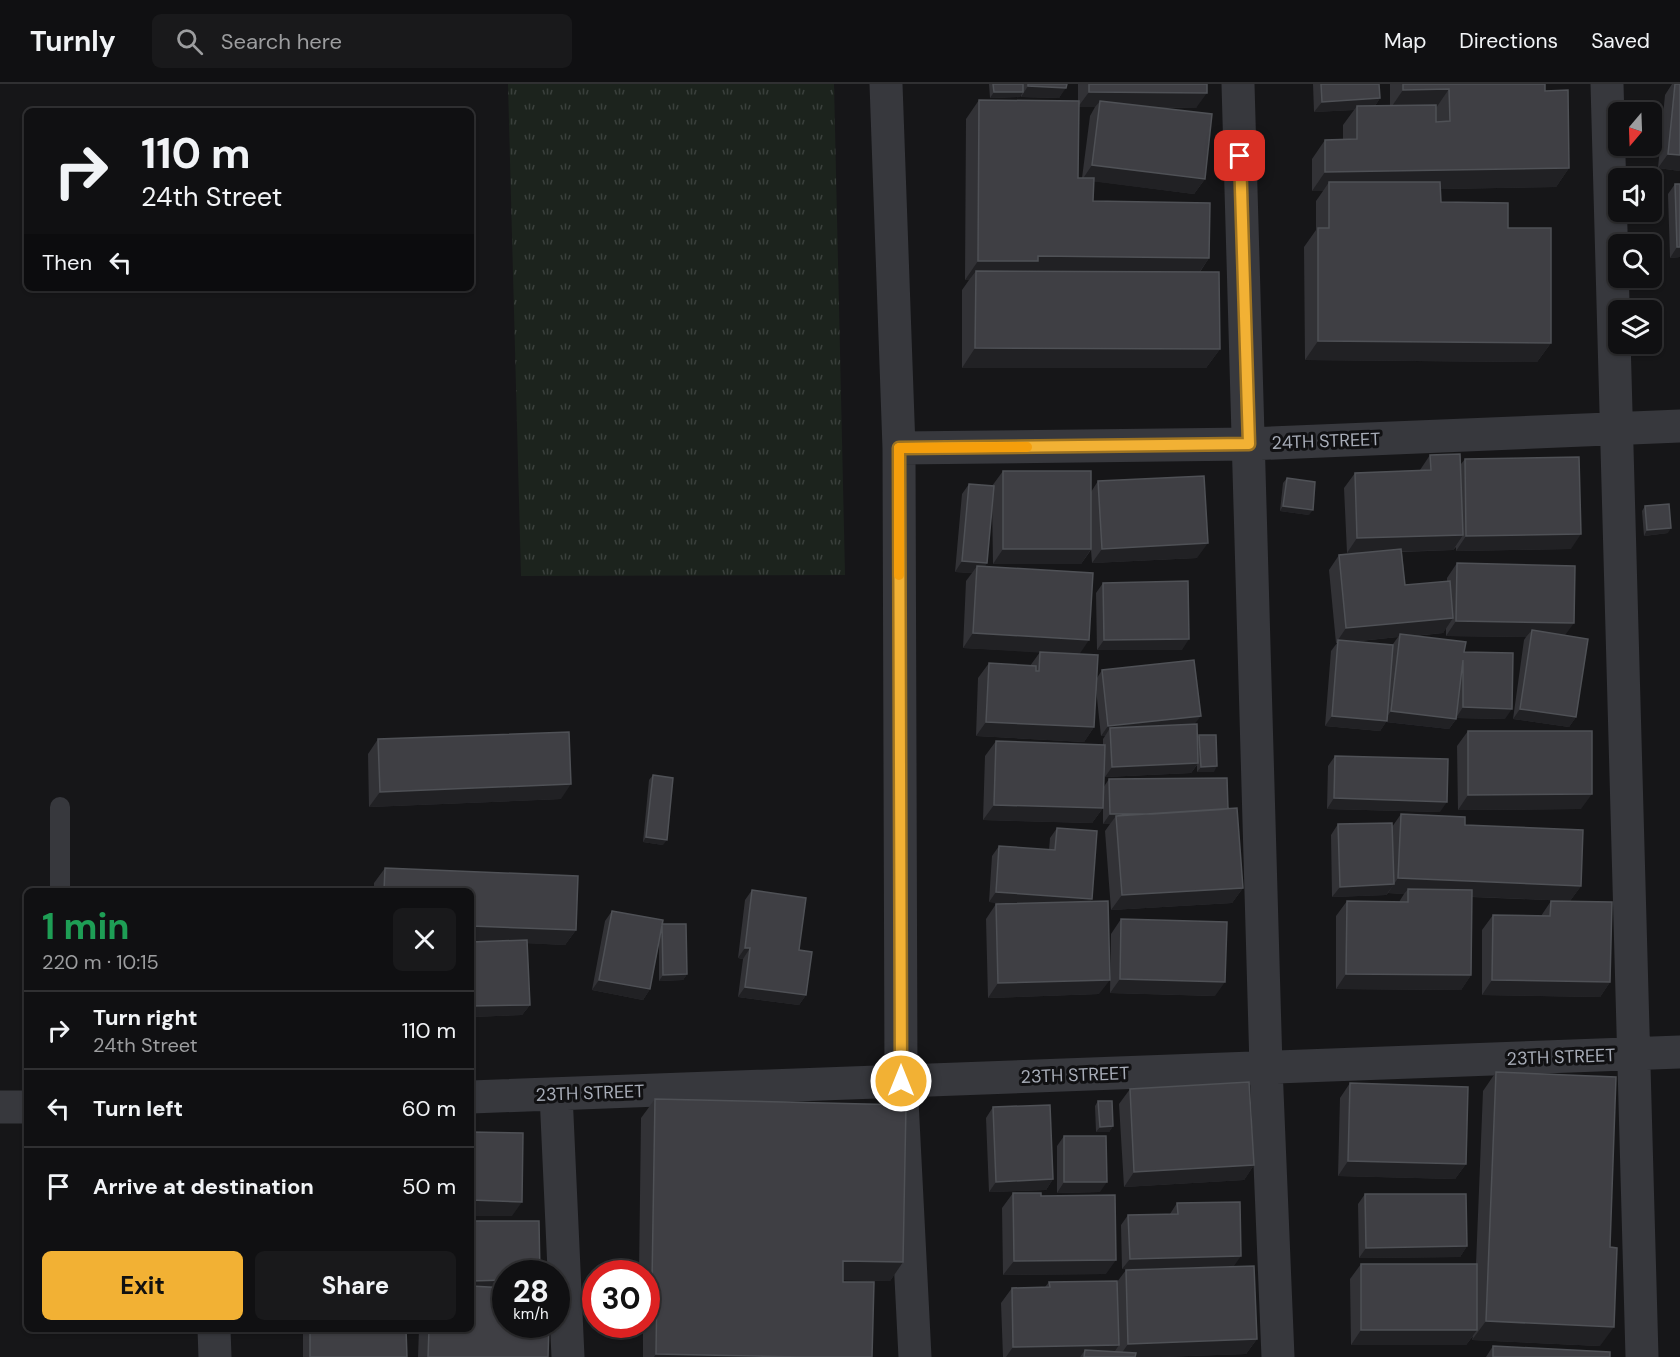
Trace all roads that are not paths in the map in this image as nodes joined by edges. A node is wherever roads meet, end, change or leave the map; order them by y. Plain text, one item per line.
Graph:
1 (886, 84) edge
2 (1238, 84) edge
3 (1607, 84) edge
4 (1680, 426) edge
5 (1617, 429) junction
6 (1249, 444) junction
7 (899, 448) junction
8 (60, 807) dead end
9 (60, 888) edge
10 (1680, 1052) edge
11 (1632, 1054) junction
12 (1266, 1067) junction
13 (901, 1081) junction
14 (556, 1094) junction
15 (474, 1097) edge
16 (0, 1107) edge
17 (24, 1107) edge
18 (214, 1332) edge
19 (215, 1357) edge
20 (568, 1357) edge
21 (915, 1357) edge
22 (1278, 1357) edge
23 (1642, 1357) edge

1 - 7 street
2 - 6 street
3 - 5 street
4 - 5 street, 24TH STREET
5 - 6 street, 24TH STREET
5 - 11 street
6 - 7 street, 24TH STREET
6 - 12 street
7 - 13 street
8 - 9 lane
10 - 11 street, 23TH STREET
11 - 12 street, 23TH STREET
11 - 23 street
12 - 13 street, 23TH STREET
12 - 22 street
13 - 14 street, 23TH STREET
13 - 21 street
14 - 15 street, 23TH STREET
14 - 20 street
16 - 17 street
18 - 19 street

